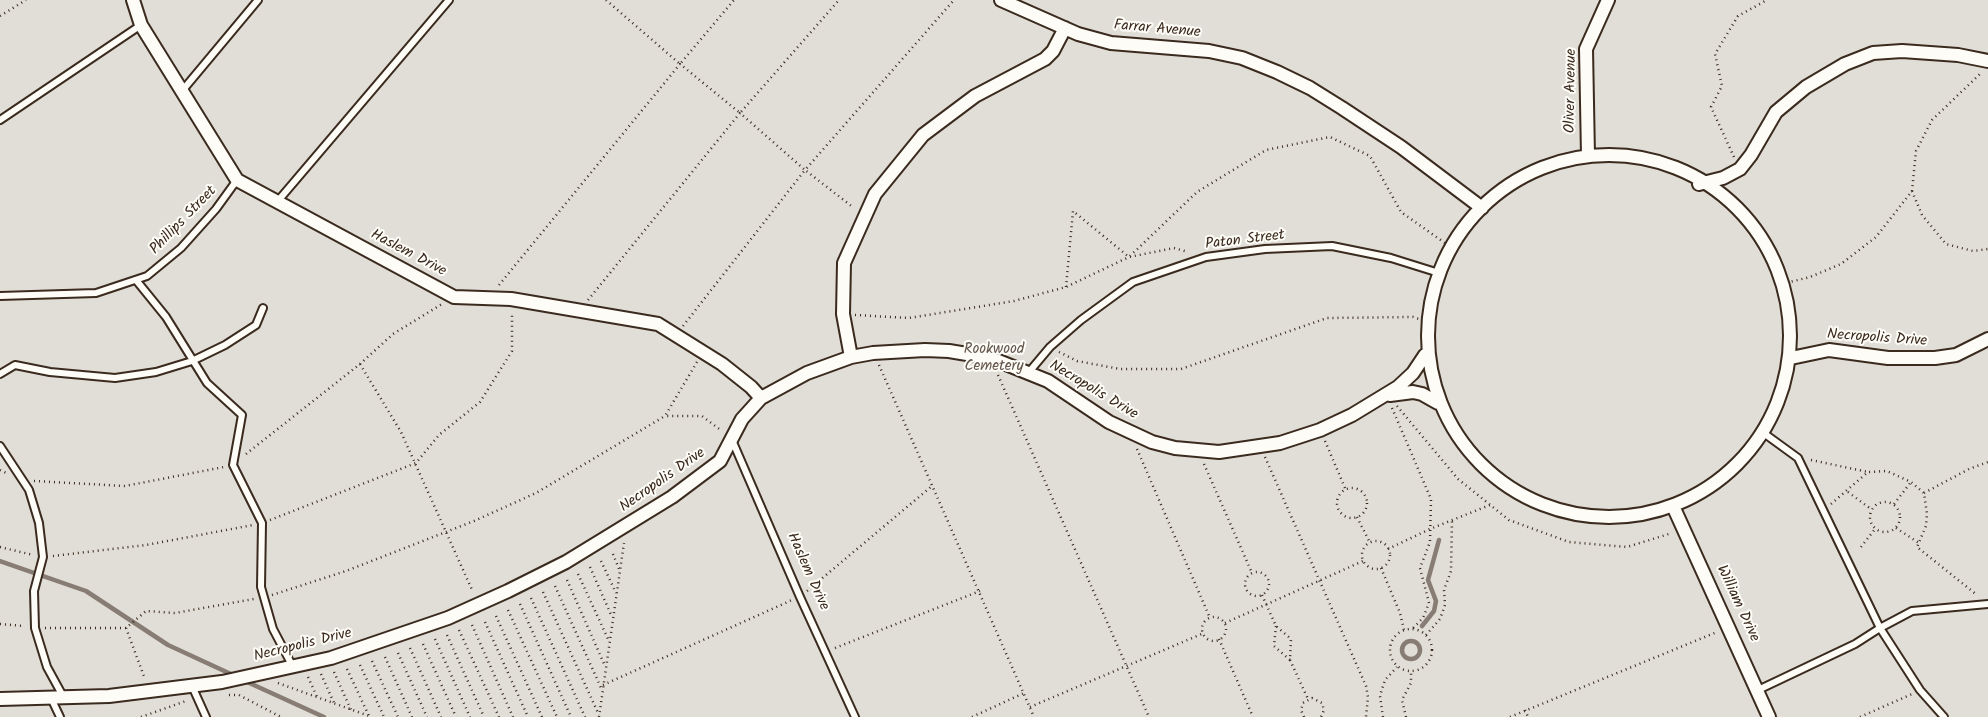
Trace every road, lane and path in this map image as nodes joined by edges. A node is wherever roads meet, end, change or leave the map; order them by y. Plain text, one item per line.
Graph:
1 (26, 0) edge
2 (133, 0) edge
3 (258, 0) edge
4 (449, 0) edge
5 (606, 0) edge
6 (734, 0) edge
7 (839, 0) edge
8 (954, 0) edge
9 (1002, 0) edge
10 (1608, 0) edge
11 (1767, 0) edge
12 (0, 16) edge
13 (141, 25) junction
14 (1064, 28) junction
15 (680, 64) junction
16 (1985, 66) edge
17 (181, 92) junction
18 (740, 113) junction
19 (0, 120) edge
20 (1588, 156) junction
21 (1740, 169) junction
22 (805, 170) junction
23 (237, 180) junction
24 (1699, 184) junction
25 (1912, 190) junction
26 (277, 202) junction
27 (1482, 208) junction
28 (865, 216) junction
29 (1452, 248) junction
30 (1988, 248) edge
31 (1129, 257) junction
32 (1206, 257) junction
33 (1439, 273) junction
34 (136, 280) junction
35 (1782, 284) junction
36 (1066, 286) junction
37 (0, 296) edge
38 (488, 298) junction
39 (511, 299) junction
40 (263, 308) dead end
41 (579, 310) junction
42 (843, 314) junction
43 (1425, 321) junction
44 (675, 335) junction
45 (1988, 339) edge
46 (1050, 347) junction
47 (702, 352) junction
48 (873, 353) junction
49 (1424, 355) junction
50 (852, 357) junction
51 (990, 358) junction
52 (1791, 358) junction
53 (192, 361) junction
54 (360, 364) dead end
55 (1029, 372) junction
56 (0, 374) edge
57 (1387, 395) junction
58 (761, 398) junction
59 (1438, 403) junction
60 (664, 416) junction
61 (1320, 430) junction
62 (1130, 432) junction
63 (1765, 434) junction
64 (731, 439) junction
65 (0, 446) edge
66 (1260, 447) junction
67 (1198, 451) junction
68 (1798, 458) junction
69 (1988, 462) edge
70 (416, 463) junction
71 (1868, 472) junction
72 (1911, 482) junction
73 (932, 486) junction
74 (1346, 489) junction
75 (1847, 492) junction
76 (1924, 493) junction
77 (1894, 504) junction
78 (1490, 505) junction
79 (1673, 506) junction
80 (1824, 509) junction
81 (1871, 509) junction
82 (1357, 518) junction
83 (1452, 521) junction
84 (262, 523) junction
85 (1896, 528) junction
86 (1430, 529) junction
87 (1683, 529) junction
88 (1875, 529) junction
89 (620, 530) junction
90 (447, 531) junction
91 (1370, 543) junction
92 (1918, 543) junction
93 (0, 547) edge
94 (1862, 547) dead end
95 (1388, 549) junction
96 (613, 554) dead end
97 (42, 561) junction
98 (601, 561) dead end
99 (1364, 561) junction
100 (590, 567) dead end
101 (1381, 568) junction
102 (620, 570) junction
103 (1252, 573) junction
104 (578, 574) dead end
105 (566, 580) dead end
106 (1318, 581) junction
107 (555, 586) dead end
108 (980, 591) junction
109 (543, 592) dead end
110 (616, 594) junction
111 (1262, 594) junction
112 (264, 597) junction
113 (800, 597) junction
114 (1980, 597) dead end
115 (531, 598) dead end
116 (520, 604) dead end
117 (1266, 604) junction
118 (1988, 604) edge
119 (479, 605) junction
120 (508, 610) dead end
121 (496, 616) dead end
122 (613, 618) junction
123 (1210, 618) junction
124 (485, 622) dead end
125 (1225, 623) junction
126 (0, 624) edge
127 (472, 625) dead end
128 (1276, 626) junction
129 (1730, 626) junction
130 (35, 628) junction
131 (126, 628) junction
132 (1880, 628) junction
133 (1412, 629) junction
134 (459, 630) dead end
135 (1404, 630) junction
136 (1204, 633) junction
137 (447, 635) dead end
138 (1426, 635) junction
139 (435, 639) dead end
140 (1219, 639) junction
141 (609, 643) junction
142 (422, 644) dead end
143 (410, 648) dead end
144 (398, 652) dead end
145 (825, 652) junction
146 (385, 657) dead end
147 (1290, 660) junction
148 (372, 661) dead end
149 (360, 665) dead end
150 (606, 667) junction
151 (1127, 667) junction
152 (1397, 667) junction
153 (293, 668) junction
154 (347, 669) dead end
155 (1411, 671) junction
156 (334, 672) dead end
157 (321, 674) dead end
158 (255, 676) junction
159 (308, 677) dead end
160 (603, 686) junction
161 (1758, 690) junction
162 (1920, 690) junction
163 (149, 692) junction
164 (195, 692) junction
165 (603, 692) junction
166 (1024, 693) junction
167 (222, 696) dead end
168 (317, 697) junction
169 (58, 698) junction
170 (0, 699) edge
171 (1308, 699) junction
172 (334, 704) junction
173 (1030, 707) junction
174 (351, 710) junction
175 (1525, 710) junction
176 (370, 716) edge
177 (60, 717) edge
178 (141, 717) edge
179 (206, 717) edge
180 (281, 717) edge
181 (384, 717) edge
182 (398, 717) edge
183 (412, 717) edge
184 (427, 717) edge
185 (441, 717) edge
186 (456, 717) edge
187 (470, 717) edge
188 (484, 717) edge
189 (499, 717) edge
190 (513, 717) edge
191 (528, 717) edge
192 (542, 717) edge
193 (556, 717) edge
194 (571, 717) edge
195 (585, 717) edge
196 (599, 717) edge
197 (855, 717) edge
198 (972, 717) edge
199 (1034, 717) edge
200 (1149, 717) edge
201 (1253, 717) edge
202 (1304, 717) edge
203 (1320, 717) edge
204 (1366, 717) edge
205 (1383, 717) edge
206 (1406, 717) edge
207 (1510, 717) edge
208 (1528, 717) edge
209 (1769, 717) edge
210 (1860, 717) edge
211 (1944, 717) edge

1 - 12 path
2 - 13 street, Haslem Drive
3 - 17 lane
4 - 26 lane
5 - 15 path
6 - 15 path
7 - 18 path
8 - 22 path
9 - 14 street, Farrar Avenue
10 - 20 street, Oliver Avenue
11 - 21 path
13 - 17 street, Haslem Drive
13 - 19 lane
14 - 27 street, Farrar Avenue
14 - 28 street
15 - 18 path
15 - 38 path
16 - 21 street
16 - 25 path
17 - 23 street, Haslem Drive
18 - 22 path
18 - 41 path
20 - 24 street
20 - 27 street
21 - 24 street
22 - 28 path
22 - 44 path
23 - 26 street, Haslem Drive
23 - 34 lane, Phillips Street
24 - 35 street
25 - 30 path
25 - 35 path
26 - 38 street, Haslem Drive
27 - 29 street
28 - 42 street
29 - 31 path
29 - 33 street
31 - 32 path
31 - 36 path
31 - 36 path
32 - 33 lane, Paton Street
32 - 46 lane, Paton Street
33 - 43 street
34 - 37 lane, Phillips Street
34 - 53 lane
35 - 52 street
36 - 42 path
38 - 39 street, Haslem Drive
39 - 41 street, Haslem Drive
39 - 70 path
40 - 53 lane
41 - 44 street, Haslem Drive
42 - 50 street
43 - 46 path
43 - 49 street
44 - 47 street, Haslem Drive
45 - 52 street, Necropolis Drive
46 - 55 lane, Paton Street
47 - 58 street, Haslem Drive
47 - 60 path
48 - 50 street, Necropolis Drive
48 - 51 street, Necropolis Drive
48 - 73 path
49 - 57 street, Necropolis Drive
49 - 59 street
50 - 58 street, Necropolis Drive
51 - 55 street, Necropolis Drive
51 - 151 path
52 - 63 street
53 - 56 lane
53 - 84 lane
54 - 70 path
55 - 62 street, Necropolis Drive
57 - 59 street, Necropolis Drive
57 - 61 street, Necropolis Drive
57 - 78 path
57 - 86 path
58 - 64 street, Necropolis Drive
59 - 79 street
60 - 64 path
60 - 90 path
61 - 66 street, Necropolis Drive
61 - 74 path
62 - 67 street, Necropolis Drive
62 - 123 path
63 - 68 lane
63 - 79 street
64 - 89 street, Necropolis Drive
64 - 113 lane, Haslem Drive
65 - 97 lane
66 - 67 street, Necropolis Drive
66 - 106 path
67 - 103 path
68 - 71 path
68 - 80 lane
69 - 76 path
70 - 84 path
70 - 90 path
71 - 72 path
71 - 75 path
72 - 76 path
72 - 77 path
73 - 108 path
73 - 113 path
74 - 82 path
74 - 82 path
75 - 80 path
75 - 81 path
76 - 92 path
77 - 81 path
77 - 85 path
78 - 83 path
78 - 87 path
79 - 87 street, William Drive
80 - 132 lane
81 - 88 path
82 - 91 path
83 - 86 path
83 - 138 path
84 - 97 path
84 - 112 lane
85 - 88 path
85 - 92 path
86 - 95 path
86 - 133 path
87 - 129 street, William Drive
88 - 94 path
89 - 102 path
89 - 119 street, Necropolis Drive
90 - 112 path
90 - 119 path
91 - 95 path
91 - 99 path
92 - 114 path
93 - 97 path
95 - 101 path
96 - 102 path
97 - 130 lane
98 - 110 path
99 - 101 path
99 - 106 path
100 - 122 path
101 - 135 path
102 - 110 path
103 - 111 path
103 - 111 path
104 - 141 path
105 - 150 path
106 - 117 path
106 - 204 path
107 - 165 path
108 - 145 path
108 - 166 path
109 - 196 path
110 - 122 path
111 - 117 path
112 - 131 path
112 - 153 lane
113 - 145 lane, Haslem Drive
113 - 160 path
115 - 195 path
116 - 194 path
117 - 125 path
117 - 128 path
118 - 132 lane
119 - 153 street, Necropolis Drive
120 - 193 path
121 - 192 path
122 - 141 path
123 - 125 path
123 - 136 path
124 - 191 path
125 - 140 path
126 - 130 path
127 - 190 path
128 - 147 path
128 - 147 path
129 - 161 street, William Drive
129 - 175 path
130 - 131 path
130 - 169 lane
131 - 163 path
132 - 161 lane
132 - 162 lane
133 - 135 path
133 - 138 path
134 - 189 path
135 - 152 path
136 - 140 path
136 - 151 path
137 - 188 path
138 - 155 path
139 - 187 path
140 - 201 path
141 - 150 path
142 - 186 path
143 - 185 path
144 - 184 path
145 - 197 lane, Haslem Drive
146 - 183 path
147 - 171 path
148 - 182 path
149 - 181 path
150 - 160 path
151 - 173 path
151 - 200 path
152 - 155 path
152 - 205 path
153 - 158 street, Necropolis Drive
154 - 176 path
155 - 206 path
156 - 174 path
157 - 172 path
158 - 164 street, Necropolis Drive
158 - 168 path
159 - 168 path
160 - 165 path
161 - 209 street, William Drive
162 - 210 path
162 - 211 lane
163 - 164 street, Necropolis Drive
163 - 169 street, Necropolis Drive
164 - 178 path
164 - 179 lane
165 - 196 path
166 - 173 path
166 - 198 path
167 - 180 path
168 - 172 path
169 - 170 street, Necropolis Drive
169 - 177 lane
171 - 202 path
171 - 203 path
172 - 174 path
173 - 199 path
174 - 176 path
175 - 207 path
175 - 208 path

